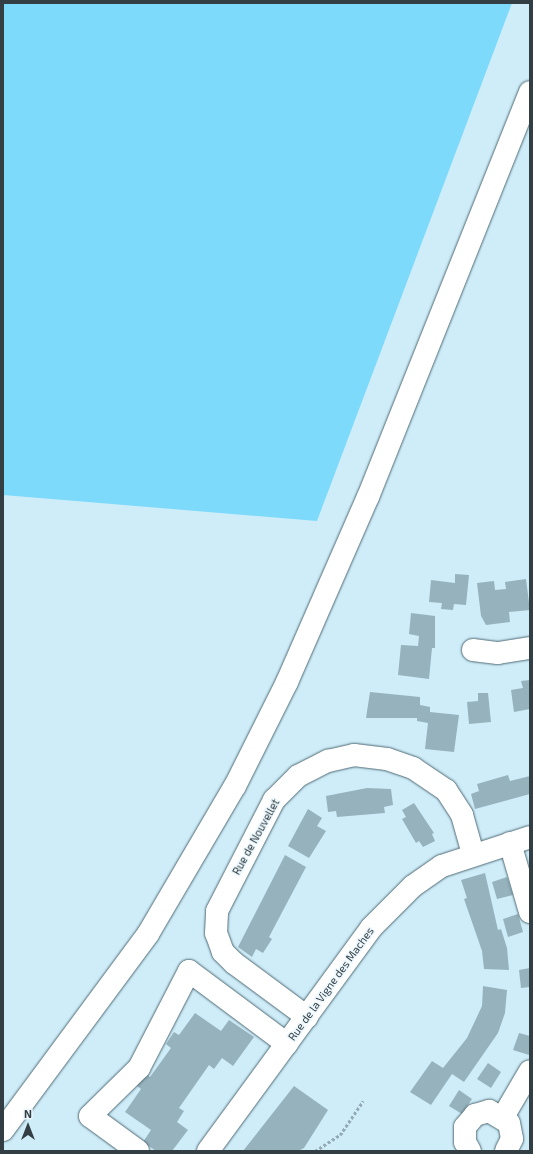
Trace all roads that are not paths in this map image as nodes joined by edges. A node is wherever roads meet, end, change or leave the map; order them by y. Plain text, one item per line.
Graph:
1 (530, 92) edge
2 (530, 648) edge
3 (473, 650) dead end
4 (520, 840) edge
5 (473, 854) junction
6 (530, 912) edge
7 (307, 1017) junction
8 (287, 1044) junction
9 (58, 1060) junction
10 (530, 1071) edge
11 (3, 1104) edge
12 (503, 1117) junction
13 (3, 1130) edge
14 (138, 1151) edge
15 (208, 1151) edge
16 (470, 1151) edge
17 (506, 1151) edge

1 - 9 street
2 - 3 street
4 - 5 street, Rue de la Vigne des Maches
4 - 6 street
5 - 7 street, Rue de la Vigne des Maches
5 - 7 street, Rue de Nouvellet
7 - 8 street, Rue de la Vigne des Maches
8 - 14 street
8 - 15 street, Rue de la Vigne des Maches
9 - 11 street
9 - 13 street
10 - 12 street
12 - 16 street
12 - 17 street

